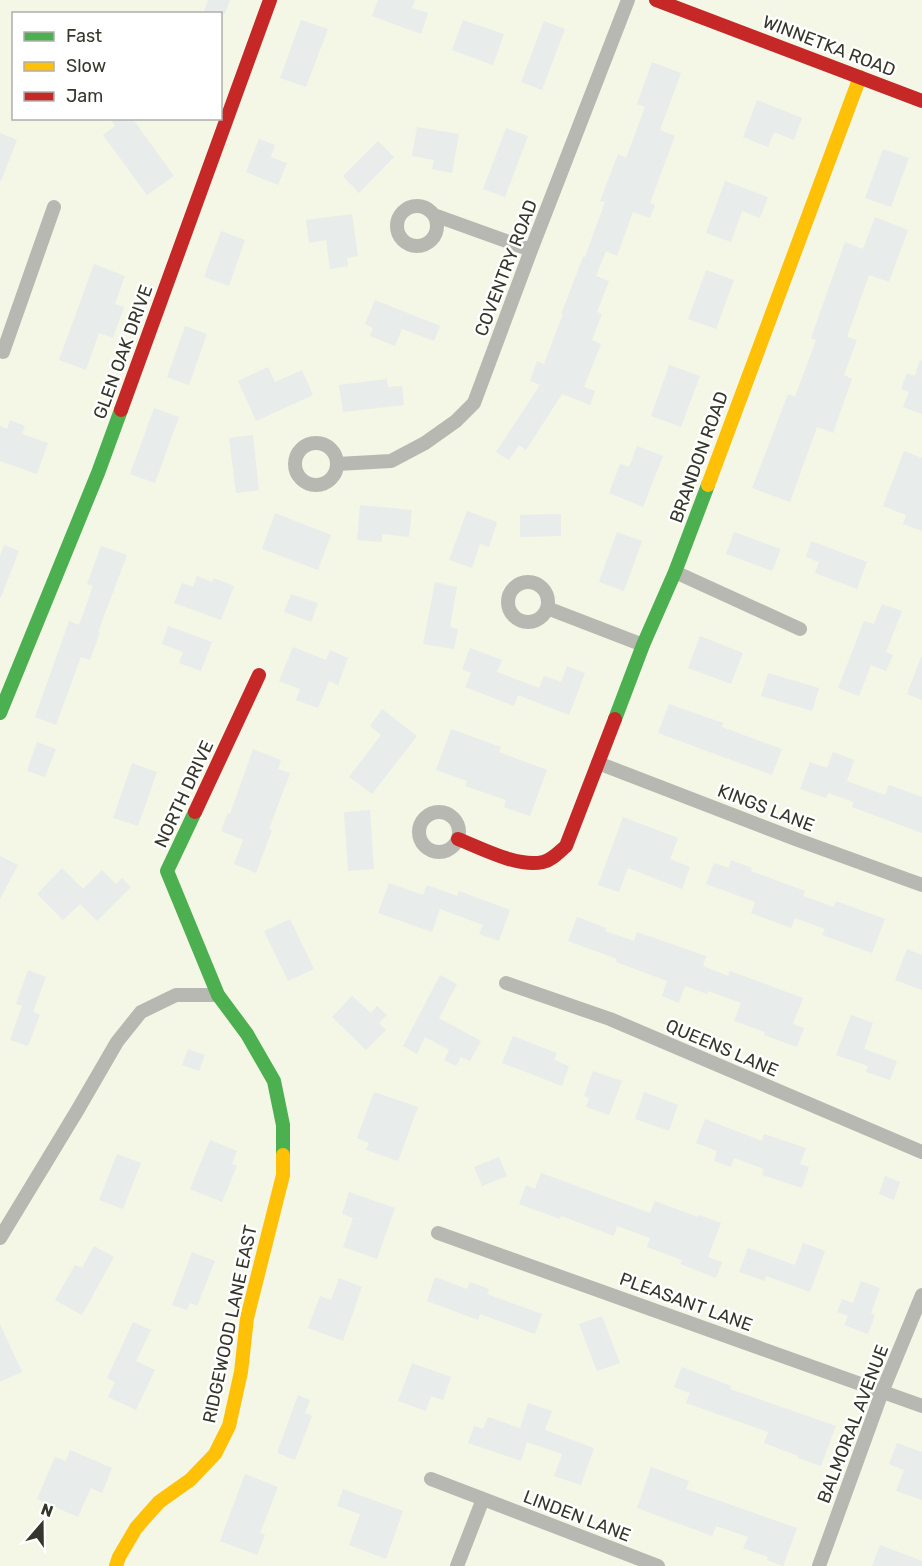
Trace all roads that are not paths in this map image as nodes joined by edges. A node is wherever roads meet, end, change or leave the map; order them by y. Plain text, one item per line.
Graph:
1 (270, 0) edge
2 (628, 0) edge
3 (656, 0) edge
4 (860, 77) junction
5 (922, 100) edge
6 (54, 207) dead end
7 (434, 215) dead end
8 (531, 249) junction
9 (0, 350) edge
10 (337, 465) dead end
11 (675, 572) junction
12 (547, 608) dead end
13 (800, 629) dead end
14 (643, 645) junction
15 (260, 675) dead end
16 (0, 713) edge
17 (598, 763) junction
18 (458, 839) dead end
19 (922, 885) edge
20 (506, 983) dead end
21 (218, 995) junction
22 (922, 1152) edge
23 (438, 1233) dead end
24 (0, 1238) edge
25 (922, 1295) edge
26 (882, 1392) junction
27 (922, 1406) edge
28 (431, 1479) dead end
29 (483, 1499) junction
30 (116, 1566) edge
31 (457, 1566) edge
32 (658, 1566) edge
33 (819, 1566) edge

1 - 16 street, GLEN OAK DRIVE
2 - 8 street, COVENTRY ROAD
3 - 4 street, WINNETKA ROAD
4 - 5 street, WINNETKA ROAD
4 - 11 street, BRANDON ROAD
6 - 9 street
7 - 8 street
8 - 10 street, COVENTRY ROAD
11 - 13 street
11 - 14 street, BRANDON ROAD
12 - 14 street
14 - 17 street, BRANDON ROAD
15 - 21 street, NORTH DRIVE
17 - 18 street, BRANDON ROAD
17 - 19 street, KINGS LANE
20 - 22 street, QUEENS LANE
21 - 24 street
21 - 30 street, RIDGEWOOD LANE EAST
23 - 26 street, PLEASANT LANE
25 - 26 street, BALMORAL AVENUE
26 - 27 street, PLEASANT LANE
26 - 33 street, BALMORAL AVENUE
28 - 29 street, LINDEN LANE
29 - 31 street
29 - 32 street, LINDEN LANE

